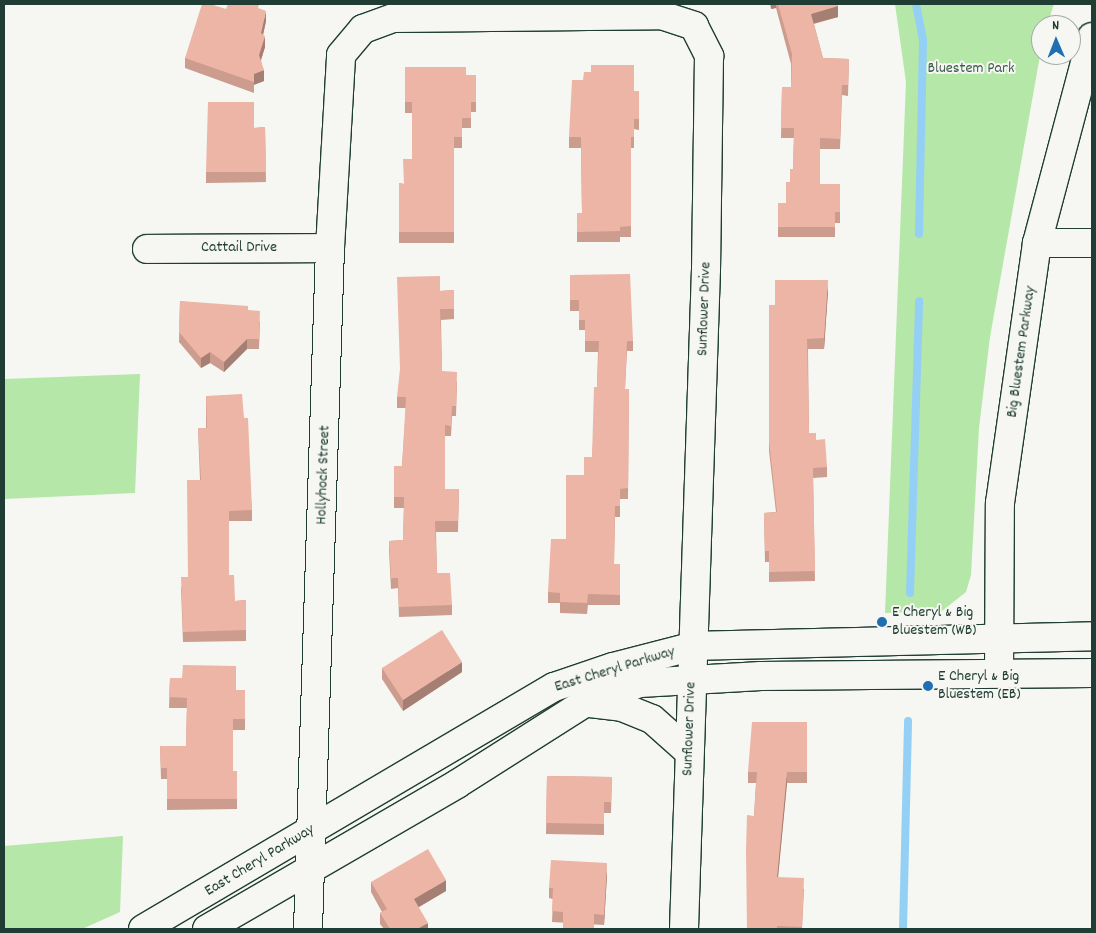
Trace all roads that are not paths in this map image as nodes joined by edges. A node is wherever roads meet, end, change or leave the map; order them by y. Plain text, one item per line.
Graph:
1 (363, 29) joint
2 (1092, 37) edge
3 (1037, 243) junction
4 (1092, 243) edge
5 (330, 248) junction
6 (147, 249) dead end
7 (1092, 636) edge
8 (998, 637) junction
9 (694, 646) junction
10 (1092, 673) edge
11 (998, 674) junction
12 (692, 678) junction
13 (586, 702) junction
14 (689, 752) junction
15 (313, 829) junction
16 (311, 869) junction
17 (143, 929) edge
18 (208, 929) edge
19 (308, 929) edge
20 (684, 929) edge

1 - 5 street, Hollyhock Street
1 - 9 street, Sunflower Drive
2 - 3 street, Big Bluestem Parkway
3 - 4 street
3 - 8 street, Big Bluestem Parkway
5 - 6 street, Cattail Drive
5 - 15 street, Hollyhock Street
7 - 8 street, East Cheryl Parkway
8 - 9 street, East Cheryl Parkway
8 - 11 street, Big Bluestem Parkway
9 - 12 street, Sunflower Drive
9 - 15 street, East Cheryl Parkway
10 - 11 street, East Cheryl Parkway
11 - 12 street, East Cheryl Parkway
12 - 13 street, East Cheryl Parkway
12 - 14 street, Sunflower Drive
13 - 14 street
13 - 16 street, East Cheryl Parkway
14 - 20 street, Sunflower Drive
15 - 16 street, Hollyhock Street
15 - 17 street, East Cheryl Parkway
16 - 18 street, East Cheryl Parkway
16 - 19 street, Hollyhock Street

